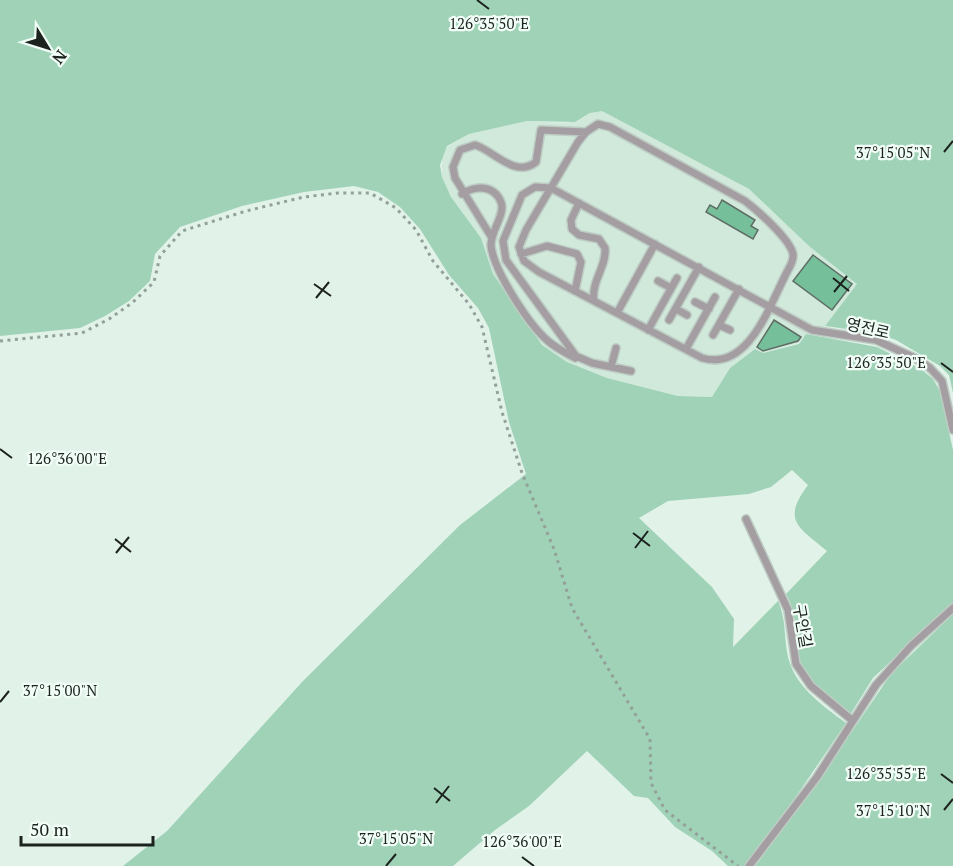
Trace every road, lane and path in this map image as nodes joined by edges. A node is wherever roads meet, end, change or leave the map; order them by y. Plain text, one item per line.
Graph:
1 (586, 132) junction
2 (551, 188) junction
3 (462, 194) junction
4 (579, 203) junction
5 (492, 238) junction
6 (655, 244) junction
7 (521, 254) junction
8 (699, 267) junction
9 (677, 278) dead end
10 (658, 281) dead end
11 (671, 288) junction
12 (739, 289) junction
13 (575, 291) junction
14 (715, 297) dead end
15 (594, 301) junction
16 (695, 302) dead end
17 (770, 305) junction
18 (675, 309) junction
19 (709, 309) junction
20 (617, 313) junction
21 (687, 315) dead end
22 (669, 320) dead end
23 (718, 325) junction
24 (648, 330) junction
25 (730, 330) dead end
26 (713, 335) dead end
27 (0, 341) edge
28 (616, 348) dead end
29 (686, 349) junction
30 (583, 361) junction
31 (611, 367) junction
32 (631, 371) dead end
33 (953, 430) edge
34 (746, 519) dead end
35 (953, 608) edge
36 (853, 721) junction
37 (738, 866) edge
38 (749, 866) edge

1 - 2 lane
1 - 3 lane
1 - 17 lane
2 - 4 lane, 영전로
2 - 7 lane
2 - 30 lane
3 - 5 lane
3 - 5 lane
4 - 6 lane, 영전로
4 - 15 lane
5 - 30 lane
6 - 8 lane, 영전로
6 - 20 lane
7 - 13 lane
7 - 13 lane
8 - 12 lane, 영전로
8 - 18 lane
9 - 11 lane
10 - 11 lane
11 - 24 lane
12 - 17 lane, 영전로
12 - 23 lane
13 - 15 lane
14 - 19 lane
15 - 20 lane
16 - 19 lane
17 - 29 lane
17 - 33 lane, 영전로
18 - 21 lane
18 - 22 lane
19 - 29 lane
20 - 24 lane
23 - 25 lane
23 - 26 lane
24 - 29 lane
27 - 37 path
28 - 31 lane
30 - 31 lane
31 - 32 lane
34 - 36 lane, 구안길
35 - 36 lane
36 - 38 lane

